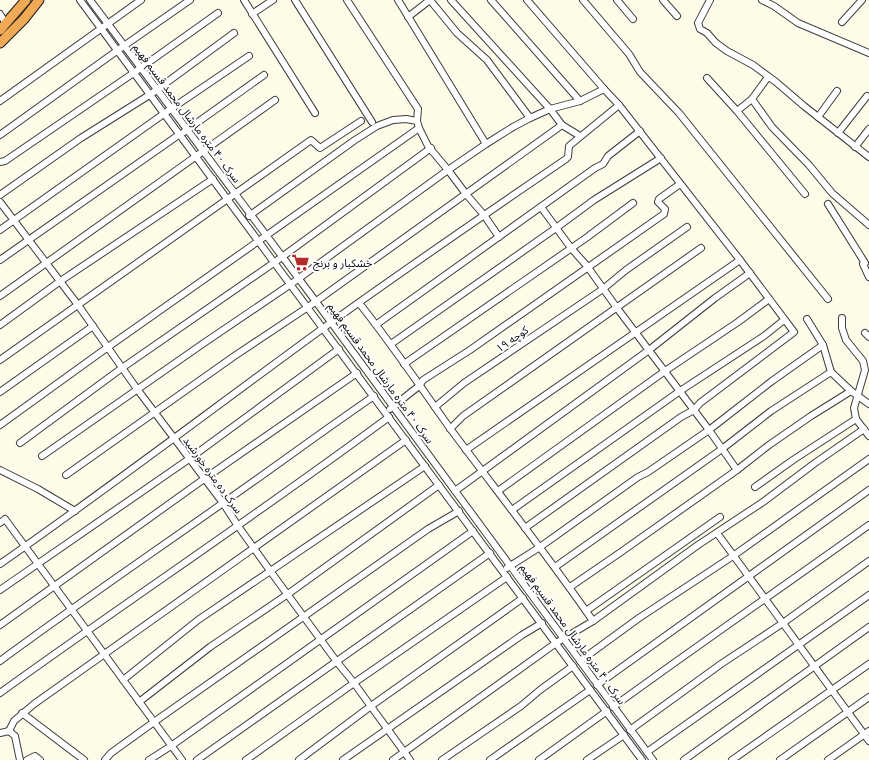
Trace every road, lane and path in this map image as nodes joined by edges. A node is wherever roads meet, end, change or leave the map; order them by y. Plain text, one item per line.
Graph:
1 (25, 0) edge
2 (39, 0) edge
3 (80, 0) edge
4 (141, 0) edge
5 (190, 0) edge
6 (244, 0) edge
7 (274, 0) edge
8 (295, 0) edge
9 (347, 0) edge
10 (398, 0) edge
11 (430, 0) edge
12 (451, 0) edge
13 (491, 0) edge
14 (526, 0) edge
15 (583, 0) edge
16 (617, 0) edge
17 (664, 0) edge
18 (762, 0) edge
19 (862, 0) edge
20 (94, 1) edge
21 (708, 1) edge
22 (218, 13) dead end
23 (0, 14) edge
24 (252, 14) junction
25 (677, 16) dead end
26 (408, 17) junction
27 (633, 19) dead end
28 (842, 22) dead end
29 (108, 23) junction
30 (3, 27) edge
31 (101, 27) junction
32 (234, 33) dead end
33 (0, 43) edge
34 (124, 45) junction
35 (118, 50) junction
36 (869, 53) edge
37 (249, 56) dead end
38 (141, 68) junction
39 (135, 72) junction
40 (264, 75) dead end
41 (768, 77) junction
42 (707, 78) dead end
43 (157, 89) junction
44 (604, 89) junction
45 (837, 91) dead end
46 (151, 94) junction
47 (867, 96) dead end
48 (752, 99) junction
49 (274, 100) dead end
50 (0, 101) edge
51 (580, 101) junction
52 (619, 105) junction
53 (171, 108) junction
54 (550, 110) junction
55 (737, 111) junction
56 (164, 113) junction
57 (315, 113) dead end
58 (818, 117) junction
59 (530, 118) junction
60 (361, 121) dead end
61 (417, 121) junction
62 (372, 122) dead end
63 (562, 126) junction
64 (419, 128) junction
65 (869, 129) edge
66 (187, 130) junction
67 (640, 131) junction
68 (838, 133) junction
69 (180, 134) junction
70 (0, 135) edge
71 (580, 136) junction
72 (486, 144) junction
73 (855, 147) junction
74 (431, 148) junction
75 (204, 152) junction
76 (197, 156) junction
77 (869, 157) edge
78 (661, 158) junction
79 (0, 162) edge
80 (448, 170) junction
81 (213, 179) junction
82 (680, 184) junction
83 (466, 194) junction
84 (805, 194) dead end
85 (0, 195) edge
86 (236, 195) junction
87 (229, 200) junction
88 (0, 202) edge
89 (633, 203) dead end
90 (828, 204) dead end
91 (541, 207) junction
92 (484, 214) junction
93 (251, 215) junction
94 (13, 220) junction
95 (244, 220) junction
96 (869, 225) edge
97 (687, 227) dead end
98 (556, 228) junction
99 (0, 230) edge
100 (266, 236) junction
101 (499, 236) junction
102 (27, 240) junction
103 (259, 241) junction
104 (571, 248) junction
105 (701, 248) dead end
106 (282, 257) junction
107 (0, 260) edge
108 (740, 260) junction
109 (46, 262) junction
110 (275, 262) junction
111 (587, 266) junction
112 (750, 274) junction
113 (869, 277) edge
114 (299, 279) junction
115 (59, 282) junction
116 (291, 284) junction
117 (603, 289) junction
118 (0, 296) edge
119 (828, 299) dead end
120 (769, 300) junction
121 (316, 301) junction
122 (359, 303) junction
123 (78, 305) junction
124 (308, 307) junction
125 (617, 308) junction
126 (842, 318) dead end
127 (807, 319) dead end
128 (784, 320) junction
129 (331, 323) junction
130 (377, 324) junction
131 (0, 325) edge
132 (93, 326) junction
133 (324, 328) junction
134 (636, 332) junction
135 (391, 344) junction
136 (823, 345) junction
137 (108, 347) junction
138 (339, 349) junction
139 (649, 350) junction
140 (0, 360) edge
141 (404, 364) junction
142 (122, 368) junction
143 (665, 371) junction
144 (831, 372) junction
145 (357, 373) junction
146 (419, 386) junction
147 (137, 389) junction
148 (680, 391) junction
149 (851, 391) junction
150 (0, 392) edge
151 (858, 395) junction
152 (374, 396) junction
153 (869, 404) edge
154 (393, 407) junction
155 (435, 407) junction
156 (694, 410) junction
157 (155, 412) junction
158 (387, 414) junction
159 (856, 419) junction
160 (0, 425) edge
161 (450, 429) junction
162 (864, 429) junction
163 (709, 430) junction
164 (869, 436) edge
165 (174, 438) junction
166 (406, 440) junction
167 (20, 443) dead end
168 (722, 449) junction
169 (466, 450) junction
170 (42, 456) dead end
171 (189, 459) junction
172 (869, 459) edge
173 (425, 466) junction
174 (0, 470) edge
175 (737, 470) junction
176 (482, 471) junction
177 (66, 475) dead end
178 (204, 479) junction
179 (439, 485) junction
180 (755, 487) dead end
181 (869, 490) edge
182 (455, 491) junction
183 (498, 491) junction
184 (224, 503) junction
185 (512, 510) junction
186 (75, 511) junction
187 (459, 511) junction
188 (0, 513) edge
189 (720, 517) dead end
190 (2, 521) edge
191 (869, 525) edge
192 (238, 526) junction
193 (525, 528) junction
194 (473, 531) junction
195 (717, 533) junction
196 (25, 546) junction
197 (540, 547) junction
198 (254, 548) junction
199 (490, 553) junction
200 (733, 556) junction
201 (869, 561) edge
202 (38, 563) junction
203 (0, 564) edge
204 (510, 566) junction
205 (555, 567) junction
206 (503, 570) junction
207 (271, 572) junction
208 (748, 576) junction
209 (507, 577) junction
210 (54, 586) junction
211 (570, 587) junction
212 (0, 590) edge
213 (288, 594) junction
214 (869, 595) edge
215 (522, 598) junction
216 (766, 599) junction
217 (71, 609) junction
218 (586, 611) junction
219 (304, 617) junction
220 (593, 622) junction
221 (542, 623) junction
222 (783, 623) junction
223 (0, 625) edge
224 (869, 627) edge
225 (86, 631) junction
226 (320, 639) junction
227 (564, 639) junction
228 (556, 644) junction
229 (799, 645) junction
230 (104, 654) junction
231 (0, 661) edge
232 (580, 661) junction
233 (337, 662) junction
234 (869, 664) edge
235 (573, 666) junction
236 (815, 666) junction
237 (122, 680) junction
238 (354, 683) junction
239 (597, 685) junction
240 (590, 690) junction
241 (833, 690) junction
242 (0, 693) edge
243 (869, 697) edge
244 (139, 702) junction
245 (371, 706) junction
246 (613, 707) junction
247 (607, 712) junction
248 (849, 712) junction
249 (22, 713) junction
250 (154, 722) junction
251 (387, 729) junction
252 (630, 730) junction
253 (9, 731) junction
254 (866, 732) edge
255 (0, 733) edge
256 (624, 735) junction
257 (869, 741) edge
258 (171, 746) junction
259 (404, 752) junction
260 (647, 752) junction
261 (639, 759) edge
262 (20, 760) edge
263 (27, 760) edge
264 (40, 760) edge
265 (84, 760) edge
266 (105, 760) edge
267 (149, 760) edge
268 (182, 760) edge
269 (197, 760) edge
270 (246, 760) edge
271 (298, 760) edge
272 (343, 760) edge
273 (393, 760) edge
274 (410, 760) edge
275 (442, 760) edge
276 (490, 760) edge
277 (539, 760) edge
278 (588, 760) edge
279 (653, 760) edge
280 (684, 760) edge
281 (732, 760) edge
282 (780, 760) edge
283 (828, 760) edge

1 - 30 highway
2 - 33 highway
3 - 31 street, سرک ۴۰ متره مارشال محمد قسیم فهیم
4 - 29 street
5 - 34 street
6 - 24 street
7 - 24 street
8 - 62 street
9 - 61 street
10 - 26 street
11 - 26 street
11 - 59 street
12 - 54 street
13 - 51 street
14 - 44 street
15 - 119 street
16 - 27 street
17 - 25 street
18 - 36 street
19 - 28 street
20 - 29 street, سرک ۴۰ متره مارشال محمد قسیم فهیم
21 - 41 street
22 - 38 street
23 - 30 street
24 - 57 street
26 - 72 street
29 - 31 street
29 - 34 street, سرک ۴۰ متره مارشال محمد قسیم فهیم
31 - 35 street, سرک ۴۰ متره مارشال محمد قسیم فهیم
31 - 50 street
32 - 43 street
34 - 35 street
34 - 38 street, سرک ۴۰ متره مارشال محمد قسیم فهیم
35 - 39 street, سرک ۴۰ متره مارشال محمد قسیم فهیم
35 - 70 street
37 - 53 street
38 - 39 street
38 - 43 street, سرک ۴۰ متره مارشال محمد قسیم فهیم
39 - 46 street, سرک ۴۰ متره مارشال محمد قسیم فهیم
39 - 79 street
40 - 66 street
41 - 48 street
41 - 58 street
42 - 55 street
43 - 46 street
43 - 53 street, سرک ۴۰ متره مارشال محمد قسیم فهیم
44 - 51 street
44 - 52 street
45 - 58 street
46 - 56 street, سرک ۴۰ متره مارشال محمد قسیم فهیم
46 - 85 street
47 - 68 street
48 - 55 street
48 - 96 street
49 - 75 street
51 - 54 street
52 - 67 street
52 - 71 street
53 - 56 street
53 - 66 street, سرک ۴۰ متره مارشال محمد قسیم فهیم
54 - 59 street
54 - 63 street
55 - 84 street
56 - 69 street, سرک ۴۰ متره مارشال محمد قسیم فهیم
56 - 94 street
58 - 68 street
59 - 72 street
60 - 86 street
61 - 64 street
61 - 93 street
63 - 71 street
63 - 83 street
64 - 74 street
64 - 100 street
65 - 73 street
66 - 69 street
66 - 75 street, سرک ۴۰ متره مارشال محمد قسیم فهیم
67 - 78 street
67 - 91 street
68 - 73 street
69 - 76 street, سرک ۴۰ متره مارشال محمد قسیم فهیم
69 - 102 street
71 - 92 street
72 - 80 street
73 - 77 street
74 - 80 street
74 - 106 street
75 - 76 street
75 - 86 street, سرک ۴۰ متره مارشال محمد قسیم فهیم
76 - 81 street, سرک ۴۰ متره مارشال محمد قسیم فهیم
76 - 109 street
78 - 82 street
78 - 98 street
80 - 83 street
80 - 114 street
81 - 87 street, سرک ۴۰ متره مارشال محمد قسیم فهیم
81 - 115 street
82 - 108 street
82 - 111 street
83 - 92 street
83 - 121 street
86 - 87 street
86 - 93 street, سرک ۴۰ متره مارشال محمد قسیم فهیم
87 - 95 street, سرک ۴۰ متره مارشال محمد قسیم فهیم
87 - 123 street
88 - 94 street, سرک ده متره خورشید
89 - 104 street
90 - 113 street
91 - 98 street
91 - 101 street
92 - 101 street
92 - 122 street
93 - 95 street
93 - 100 street, سرک ۴۰ متره مارشال محمد قسیم فهیم
94 - 99 street
94 - 102 street, سرک ده متره خورشید
95 - 103 street, سرک ۴۰ متره مارشال محمد قسیم فهیم
97 - 117 street, کوچه ۱۹
98 - 104 street
98 - 135 street
100 - 103 street
100 - 106 street, سرک ۴۰ متره مارشال محمد قسیم فهیم
101 - 130 street
102 - 107 street
102 - 109 street, سرک ده متره خورشید
103 - 110 street, سرک ۴۰ متره مارشال محمد قسیم فهیم
103 - 137 street
104 - 111 street
104 - 141 street
105 - 125 street
106 - 110 street
106 - 114 street, سرک ۴۰ متره مارشال محمد قسیم فهیم
108 - 112 street
108 - 134 street
109 - 115 street, سرک ده متره خورشید
109 - 118 street
110 - 116 street, سرک ۴۰ متره مارشال محمد قسیم فهیم
110 - 142 street
111 - 117 street
111 - 146 street
112 - 120 street
112 - 139 street
114 - 116 street
114 - 121 street, سرک ۴۰ متره مارشال محمد قسیم فهیم
115 - 123 street, سرک ده متره خورشید
115 - 131 street
116 - 124 street, سرک ۴۰ متره مارشال محمد قسیم فهیم
116 - 147 street
117 - 125 street
117 - 155 street, کوچه ۱۹
120 - 128 street
120 - 143 street
121 - 124 street
121 - 129 street, سرک ۴۰ متره مارشال محمد قسیم فهیم
122 - 129 street
122 - 130 street
123 - 132 street, سرک ده متره خورشید
123 - 140 street
124 - 133 street, سرک ۴۰ متره مارشال محمد قسیم فهیم
124 - 157 street
125 - 134 street
125 - 161 street
126 - 151 street
127 - 136 street
128 - 148 street
128 - 156 street
129 - 133 street
129 - 154 street, سرک ۴۰ متره مارشال محمد قسیم فهیم
130 - 135 street
132 - 137 street, سرک ده متره خورشید
132 - 150 street
133 - 138 street, سرک ۴۰ متره مارشال محمد قسیم فهیم
133 - 165 street
134 - 139 street
134 - 169 street
135 - 141 street
136 - 144 street
136 - 163 street
137 - 142 street, سرک ده متره خورشید
137 - 160 street
138 - 145 street, سرک ۴۰ متره مارشال محمد قسیم فهیم
138 - 171 street
139 - 143 street
139 - 176 street
141 - 146 street
142 - 147 street, سرک ده متره خورشید
142 - 167 street
143 - 148 street
143 - 183 street
144 - 149 street
144 - 168 street
145 - 152 street, سرک ۴۰ متره مارشال محمد قسیم فهیم
145 - 178 street
146 - 154 street
146 - 155 street
147 - 157 street, سرک ده متره خورشید
147 - 170 street
148 - 156 street
148 - 185 street
149 - 151 street
149 - 175 street
151 - 153 street
151 - 159 street
152 - 158 street, سرک ۴۰ متره مارشال محمد قسیم فهیم
152 - 184 street
154 - 158 street
154 - 182 street, سرک ۴۰ متره مارشال محمد قسیم فهیم
155 - 161 street
156 - 163 street
156 - 193 street
157 - 165 street, سرک ده متره خورشید
157 - 177 street
158 - 166 street, سرک ۴۰ متره مارشال محمد قسیم فهیم
158 - 192 street
159 - 162 street
159 - 180 street
161 - 169 street
162 - 164 street
162 - 195 street
163 - 168 street
163 - 197 street
165 - 171 street, سرک ده متره خورشید
165 - 186 street
166 - 173 street, سرک ۴۰ متره مارشال محمد قسیم فهیم
166 - 198 street
168 - 175 street
168 - 205 street
169 - 176 street
171 - 178 street, سرک ده متره خورشید
171 - 202 street
172 - 200 street
173 - 179 street, سرک ۴۰ متره مارشال محمد قسیم فهیم
173 - 207 street
174 - 186 street
175 - 211 street
176 - 182 street
176 - 183 street
178 - 184 street, سرک ده متره خورشید
178 - 210 street
179 - 187 street, سرک ۴۰ متره مارشال محمد قسیم فهیم
179 - 213 street
181 - 208 street
182 - 204 street, سرک ۴۰ متره مارشال محمد قسیم فهیم
183 - 185 street
184 - 192 street, سرک ده متره خورشید
184 - 217 street
185 - 193 street
186 - 196 street
187 - 194 street, سرک ۴۰ متره مارشال محمد قسیم فهیم
187 - 219 street
188 - 190 street
189 - 218 street
190 - 196 street
191 - 216 street
192 - 198 street, سرک ده متره خورشید
192 - 225 street
193 - 197 street
194 - 199 street, سرک ۴۰ متره مارشال محمد قسیم فهیم
194 - 226 street
195 - 200 street
195 - 220 street
196 - 202 street
196 - 203 street
197 - 204 street
197 - 205 street
198 - 207 street, سرک ده متره خورشید
198 - 230 street
199 - 206 street, سرک ۴۰ متره مارشال محمد قسیم فهیم
199 - 233 street
200 - 208 street
200 - 232 street
201 - 222 street
202 - 210 street
202 - 212 street
204 - 206 street
204 - 227 street, سرک ۴۰ متره مارشال محمد قسیم فهیم
205 - 211 street
206 - 209 street, سرک ۴۰ متره مارشال محمد قسیم فهیم
207 - 213 street, سرک ده متره خورشید
207 - 237 street
208 - 216 street
208 - 239 street
209 - 215 street, سرک ۴۰ متره مارشال محمد قسیم فهیم
209 - 238 street
210 - 217 street
210 - 223 street
211 - 218 street
213 - 219 street, سرک ده متره خورشید
213 - 244 street
214 - 229 street
215 - 221 street, سرک ۴۰ متره مارشال محمد قسیم فهیم
215 - 245 street
216 - 222 street
216 - 246 street
217 - 225 street
217 - 231 street
218 - 220 street
219 - 226 street, سرک ده متره خورشید
219 - 250 street
220 - 227 street
221 - 228 street, سرک ۴۰ متره مارشال محمد قسیم فهیم
221 - 251 street
222 - 229 street
222 - 252 street
224 - 236 street
225 - 230 street
225 - 242 street
226 - 233 street, سرک ده متره خورشید
226 - 258 street
227 - 228 street
227 - 232 street, سرک ۴۰ متره مارشال محمد قسیم فهیم
228 - 235 street, سرک ۴۰ متره مارشال محمد قسیم فهیم
228 - 259 street
229 - 236 street
229 - 260 street
230 - 237 street
230 - 249 street
232 - 239 street, سرک ۴۰ متره مارشال محمد قسیم فهیم
233 - 238 street, سرک ده متره خورشید
233 - 269 street
234 - 241 street
235 - 240 street, سرک ۴۰ متره مارشال محمد قسیم فهیم
235 - 275 street
236 - 241 street
236 - 280 street
237 - 244 street
238 - 245 street, سرک ده متره خورشید
238 - 270 street
239 - 246 street, سرک ۴۰ متره مارشال محمد قسیم فهیم
240 - 247 street, سرک ۴۰ متره مارشال محمد قسیم فهیم
240 - 276 street
241 - 248 street
241 - 281 street
243 - 248 street
244 - 250 street
245 - 251 street, سرک ده متره خورشید
245 - 271 street
246 - 252 street, سرک ۴۰ متره مارشال محمد قسیم فهیم
247 - 256 street, سرک ۴۰ متره مارشال محمد قسیم فهیم
247 - 277 street
248 - 254 street
248 - 282 street
249 - 253 street
249 - 265 street
250 - 258 street
250 - 266 street
251 - 259 street, سرک ده متره خورشید
251 - 272 street
252 - 260 street, سرک ۴۰ متره مارشال محمد قسیم فهیم
253 - 255 street
253 - 262 street
254 - 257 street
254 - 283 street
256 - 261 street, سرک ۴۰ متره مارشال محمد قسیم فهیم
256 - 278 street
258 - 267 street
258 - 268 street
259 - 273 street
259 - 274 street, سرک ده متره خورشید
260 - 279 street, سرک ۴۰ متره مارشال محمد قسیم فهیم
263 - 264 street

